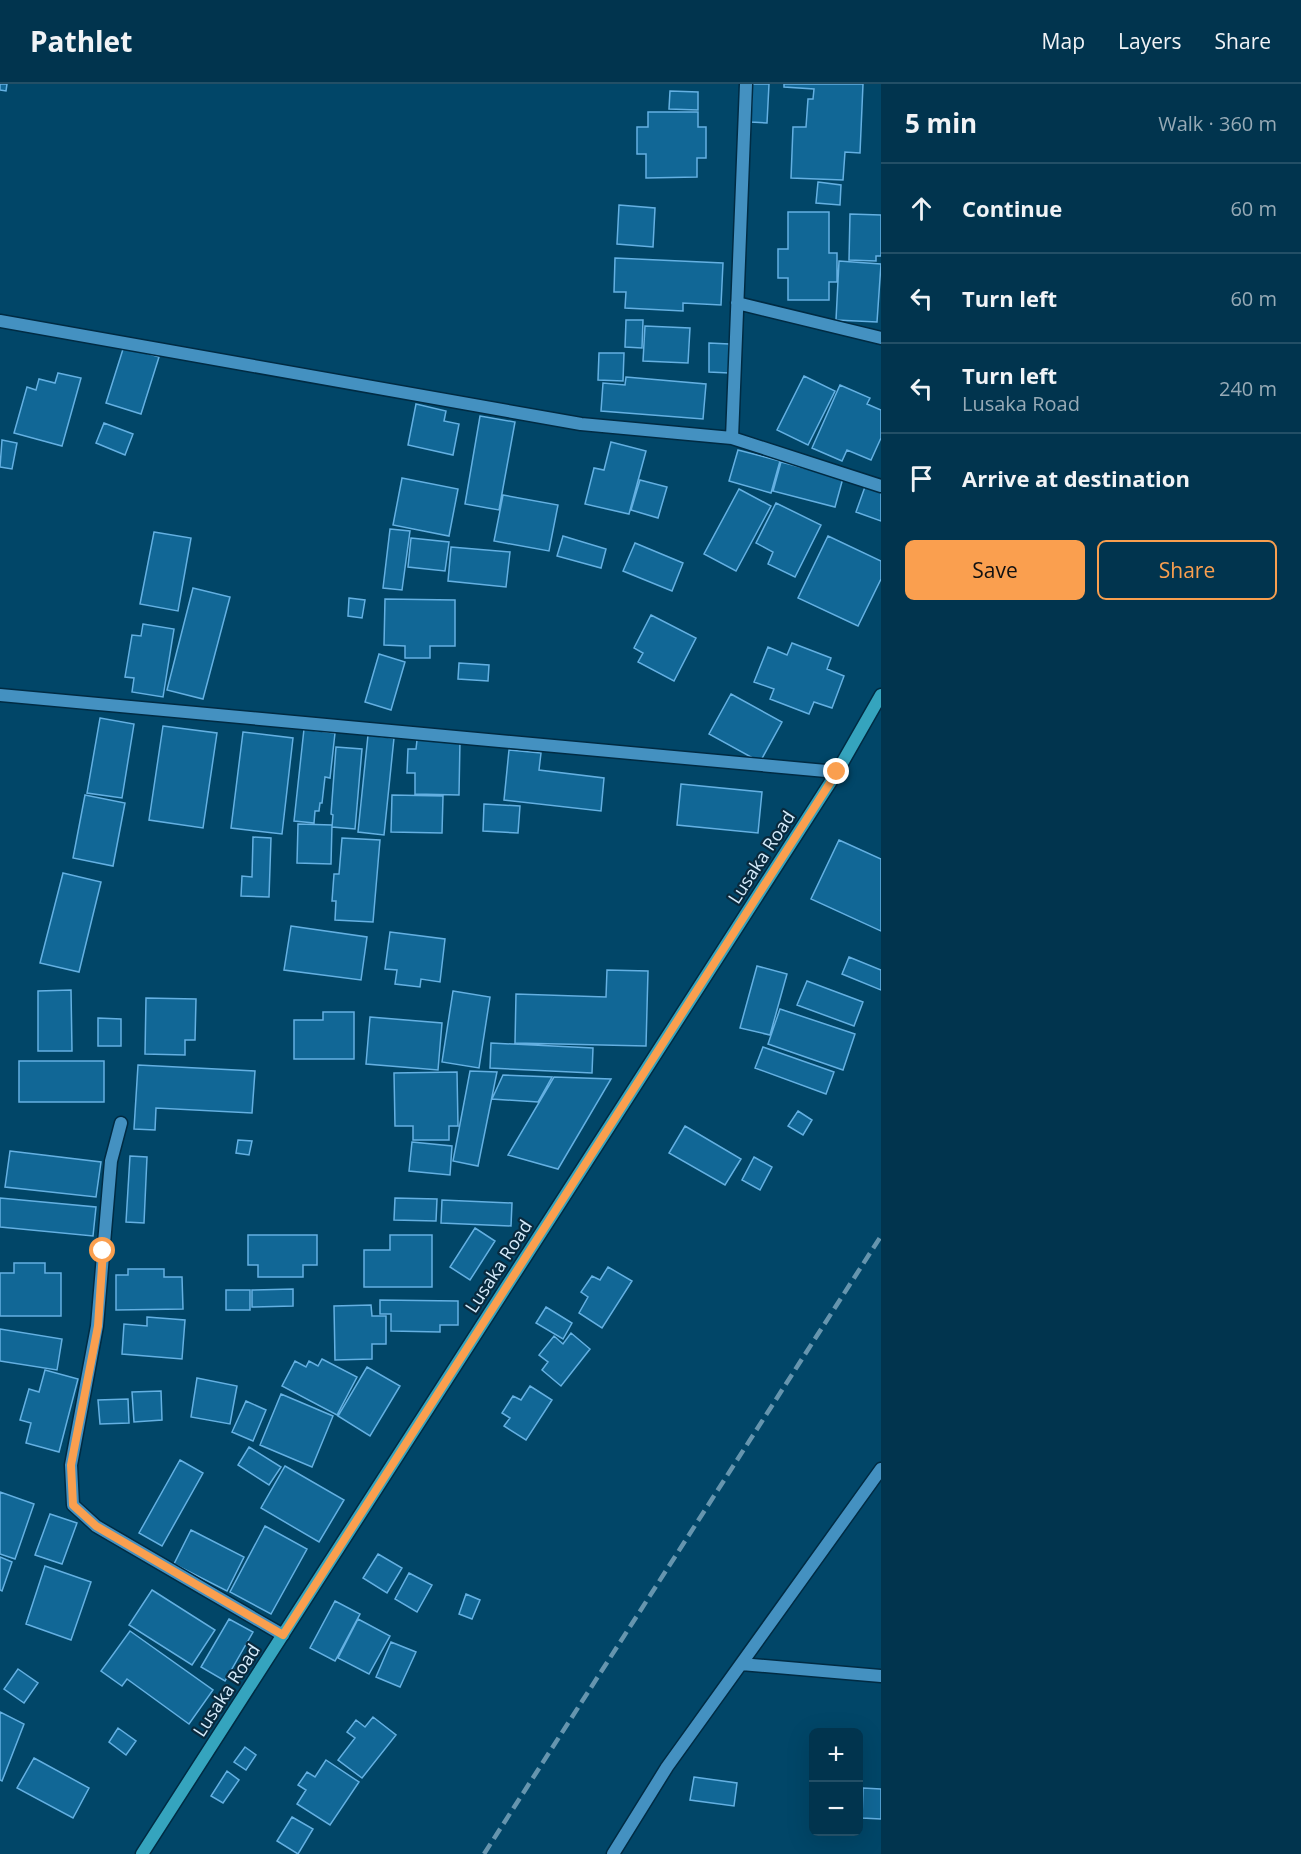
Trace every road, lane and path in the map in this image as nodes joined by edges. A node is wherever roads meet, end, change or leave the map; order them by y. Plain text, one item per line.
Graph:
1 (746, 84) edge
2 (737, 303) junction
3 (0, 321) edge
4 (881, 338) edge
5 (732, 438) junction
6 (881, 486) edge
7 (0, 695) edge
8 (881, 695) edge
9 (837, 772) junction
10 (121, 1123) dead end
11 (881, 1469) edge
12 (283, 1635) junction
13 (741, 1664) junction
14 (881, 1676) edge
15 (142, 1854) edge
16 (613, 1854) edge

1 - 2 street
2 - 4 street
2 - 5 street
3 - 5 street
5 - 6 street
7 - 9 street
8 - 9 street, Lusaka Road
9 - 12 street, Lusaka Road
10 - 12 street
11 - 13 street
12 - 15 street, Lusaka Road
13 - 14 street
13 - 16 street

